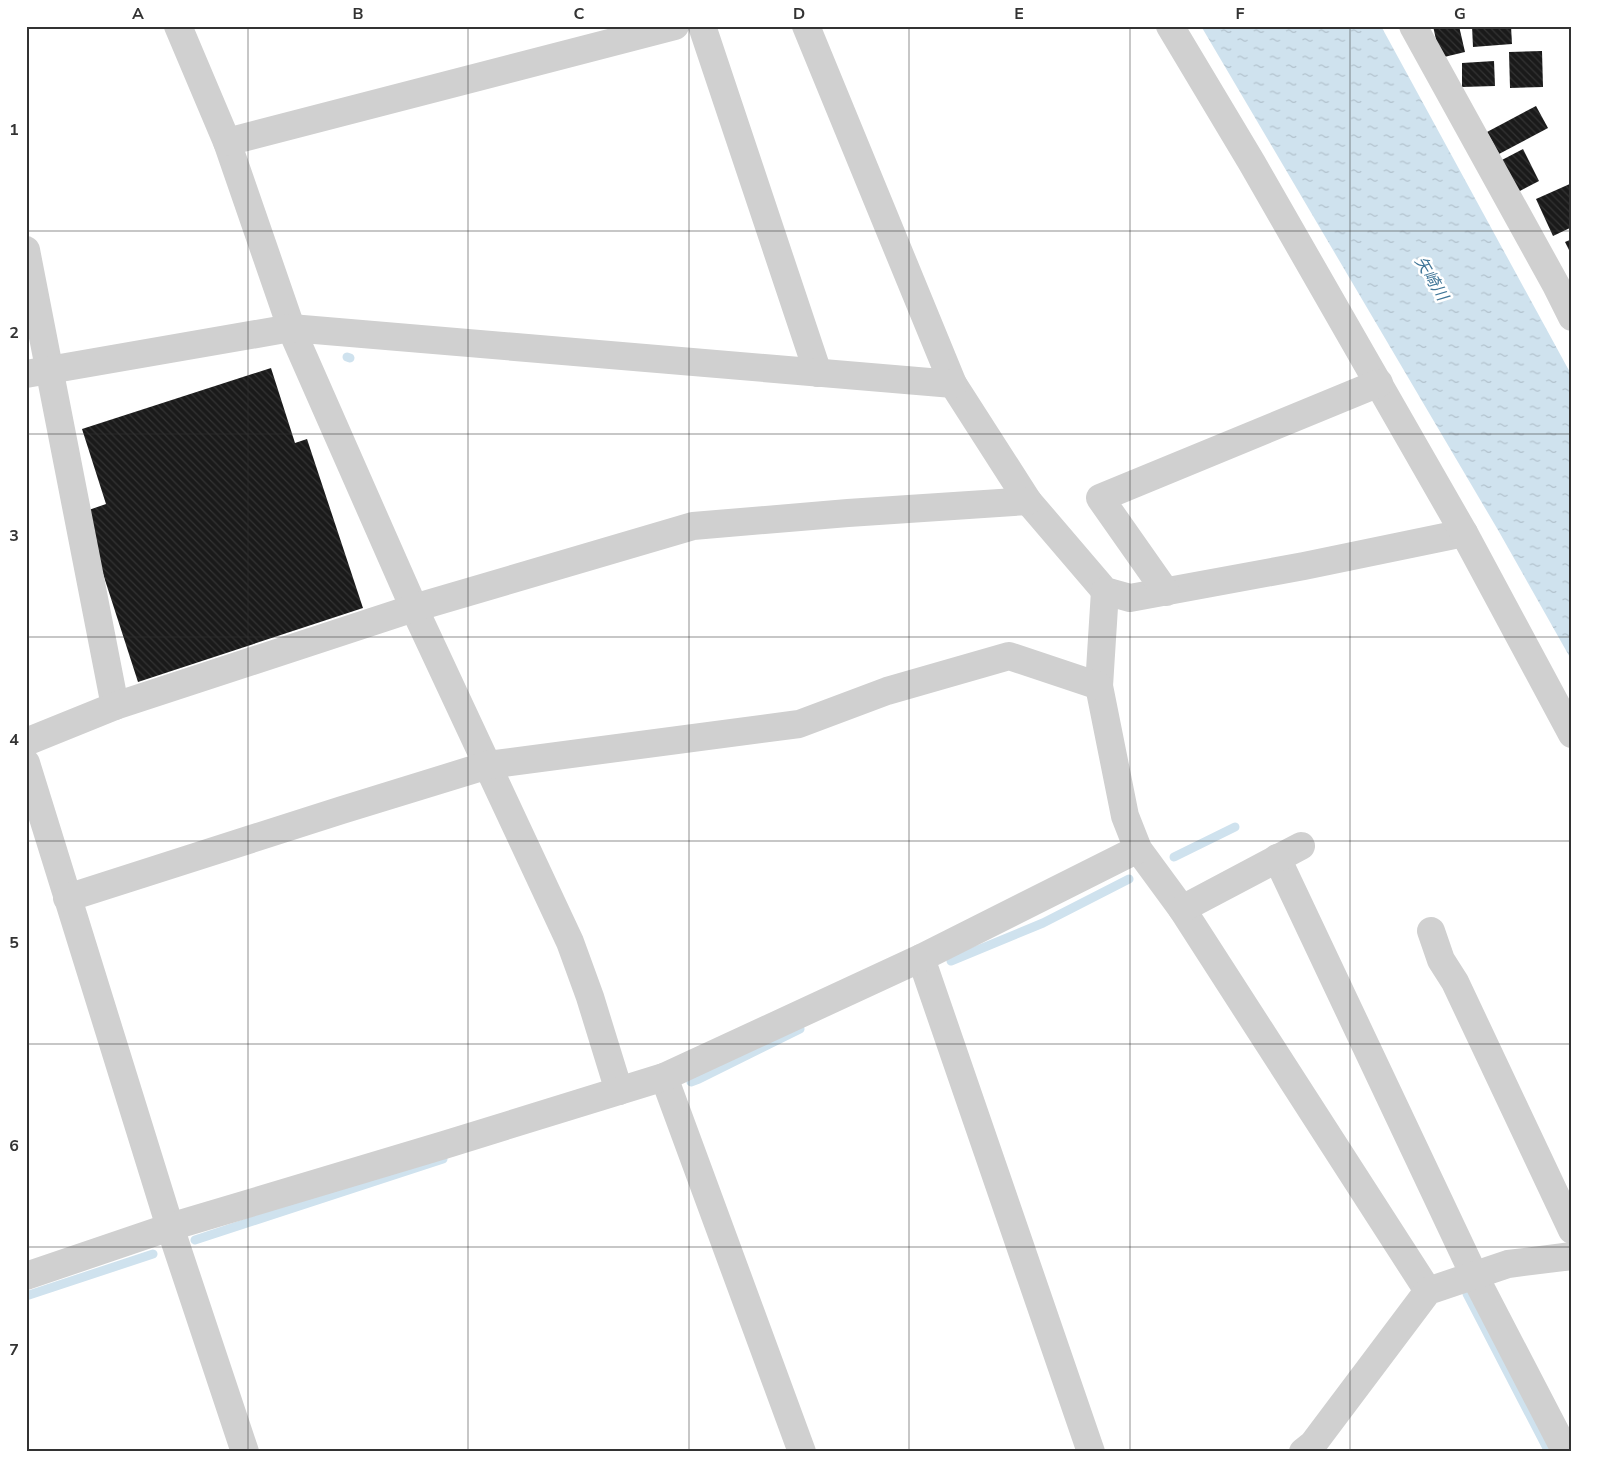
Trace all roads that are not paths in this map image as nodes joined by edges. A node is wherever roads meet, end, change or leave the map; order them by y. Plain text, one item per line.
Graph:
1 (178, 26) edge
2 (675, 26) edge
3 (702, 26) edge
4 (806, 26) edge
5 (1170, 26) edge
6 (1413, 26) edge
7 (227, 142) junction
8 (26, 250) edge
9 (1564, 284) edge
10 (1572, 317) edge
11 (291, 328) junction
12 (37, 372) edge
13 (818, 373) junction
14 (1379, 383) junction
15 (953, 384) junction
16 (1028, 501) junction
17 (1464, 532) junction
18 (1105, 592) junction
19 (1166, 592) junction
20 (414, 608) junction
21 (1099, 686) junction
22 (115, 706) junction
23 (1572, 734) edge
24 (26, 742) edge
25 (26, 763) edge
26 (488, 765) junction
27 (1301, 846) dead end
28 (1138, 848) junction
29 (1277, 858) junction
30 (67, 898) junction
31 (1182, 909) junction
32 (1431, 931) dead end
33 (920, 958) junction
34 (664, 1077) junction
35 (619, 1091) junction
36 (170, 1228) junction
37 (1572, 1230) edge
38 (1572, 1256) edge
39 (1474, 1275) junction
40 (26, 1276) edge
41 (1428, 1291) junction
42 (245, 1452) edge
43 (802, 1452) edge
44 (1092, 1452) edge
45 (1303, 1452) edge
46 (1566, 1452) edge

1 - 7 street
2 - 7 street
3 - 13 street
4 - 15 street
5 - 14 street
6 - 9 street
7 - 11 street
8 - 12 street
9 - 10 street
11 - 12 street
11 - 13 street
11 - 20 street
12 - 22 street
13 - 15 street
14 - 17 street
14 - 19 street
15 - 16 street
16 - 18 street
16 - 20 street
17 - 19 street
17 - 23 street
18 - 19 street
18 - 21 street
20 - 22 street
20 - 26 street
21 - 26 street
21 - 28 street
22 - 24 street
25 - 30 street
26 - 30 street
26 - 35 street
27 - 29 street
28 - 31 street
28 - 33 street
29 - 31 street
29 - 39 street
30 - 36 street
31 - 41 street
32 - 37 street
33 - 34 street
33 - 44 street
34 - 35 street
34 - 43 street
35 - 36 street
36 - 40 street
36 - 42 street
38 - 39 street
39 - 41 street
39 - 46 street
41 - 45 street

